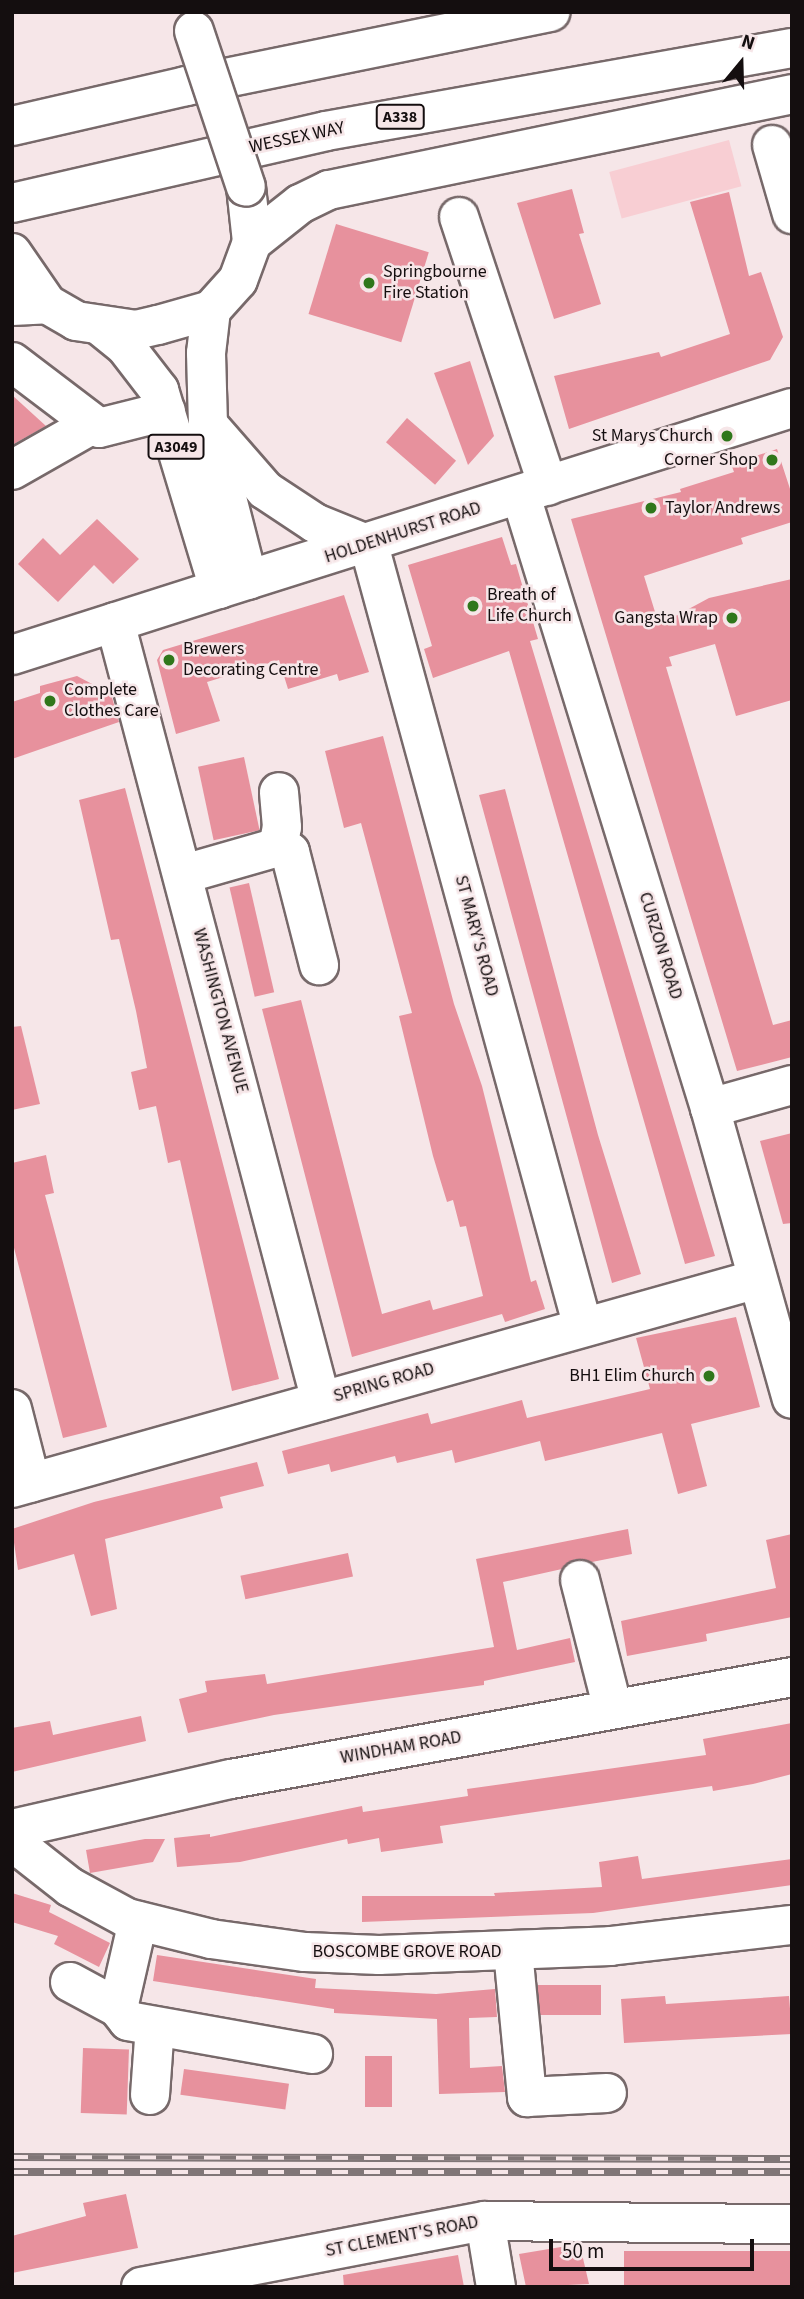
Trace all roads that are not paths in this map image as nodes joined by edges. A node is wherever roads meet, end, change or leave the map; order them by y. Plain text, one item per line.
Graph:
1 (551, 12) edge
2 (189, 21) edge
3 (792, 47) edge
4 (792, 94) edge
5 (12, 126) edge
6 (772, 145) dead end
7 (12, 203) edge
8 (792, 214) edge
9 (459, 217) dead end
10 (252, 242) junction
11 (12, 253) edge
12 (30, 305) edge
13 (211, 310) junction
14 (99, 325) junction
15 (12, 362) edge
16 (792, 408) edge
17 (166, 411) junction
18 (93, 424) junction
19 (208, 424) junction
20 (12, 470) edge
21 (535, 491) junction
22 (369, 545) junction
23 (233, 584) junction
24 (115, 622) junction
25 (12, 655) edge
26 (279, 792) dead end
27 (278, 847) junction
28 (184, 874) junction
29 (319, 964) dead end
30 (792, 1085) edge
31 (709, 1108) junction
32 (757, 1279) junction
33 (583, 1327) junction
34 (792, 1399) edge
35 (321, 1401) junction
36 (12, 1409) edge
37 (22, 1486) edge
38 (579, 1580) dead end
39 (792, 1676) edge
40 (613, 1709) junction
41 (12, 1830) edge
42 (138, 1921) junction
43 (792, 1925) edge
44 (513, 1951) junction
45 (70, 1982) dead end
46 (118, 2008) junction
47 (155, 2026) junction
48 (313, 2054) dead end
49 (607, 2093) dead end
50 (150, 2095) dead end
51 (485, 2221) junction
52 (792, 2224) edge
53 (141, 2287) edge
54 (496, 2287) edge

1 - 5 main road
2 - 10 main road, bridge
3 - 7 main road, WESSEX WAY / A338
4 - 10 main road
6 - 8 main road
9 - 21 main road, CURZON ROAD
10 - 13 main road
11 - 12 main road, A3049
12 - 14 main road, A3049
13 - 14 main road, A3049
13 - 19 main road, A3049
14 - 17 main road, A3049
15 - 18 main road
16 - 21 main road, HOLDENHURST ROAD
17 - 18 main road
17 - 23 main road, A3049
18 - 20 main road
19 - 22 main road, A3049
19 - 23 main road
21 - 22 main road, HOLDENHURST ROAD
21 - 31 main road, CURZON ROAD
22 - 23 main road, HOLDENHURST ROAD
22 - 33 main road, ST MARY'S ROAD
23 - 24 main road, HOLDENHURST ROAD
24 - 25 main road, HOLDENHURST ROAD
24 - 28 main road, WASHINGTON AVENUE
26 - 27 main road
27 - 28 main road
27 - 29 main road
28 - 35 main road, WASHINGTON AVENUE
30 - 31 main road
31 - 32 main road, CURZON ROAD
32 - 33 main road, SPRING ROAD
32 - 34 main road, CURZON ROAD
33 - 35 main road, SPRING ROAD
35 - 37 main road, SPRING ROAD
36 - 37 main road
38 - 40 main road
39 - 40 main road, WINDHAM ROAD
40 - 41 main road, WINDHAM ROAD
41 - 42 main road, BOSCOMBE GROVE ROAD
42 - 44 main road, BOSCOMBE GROVE ROAD
42 - 46 main road
43 - 44 main road, BOSCOMBE GROVE ROAD
44 - 49 main road
45 - 46 main road
46 - 47 main road
47 - 48 main road
47 - 50 main road
51 - 52 main road, ST CLEMENT'S ROAD
51 - 53 main road, ST CLEMENT'S ROAD
51 - 54 main road

